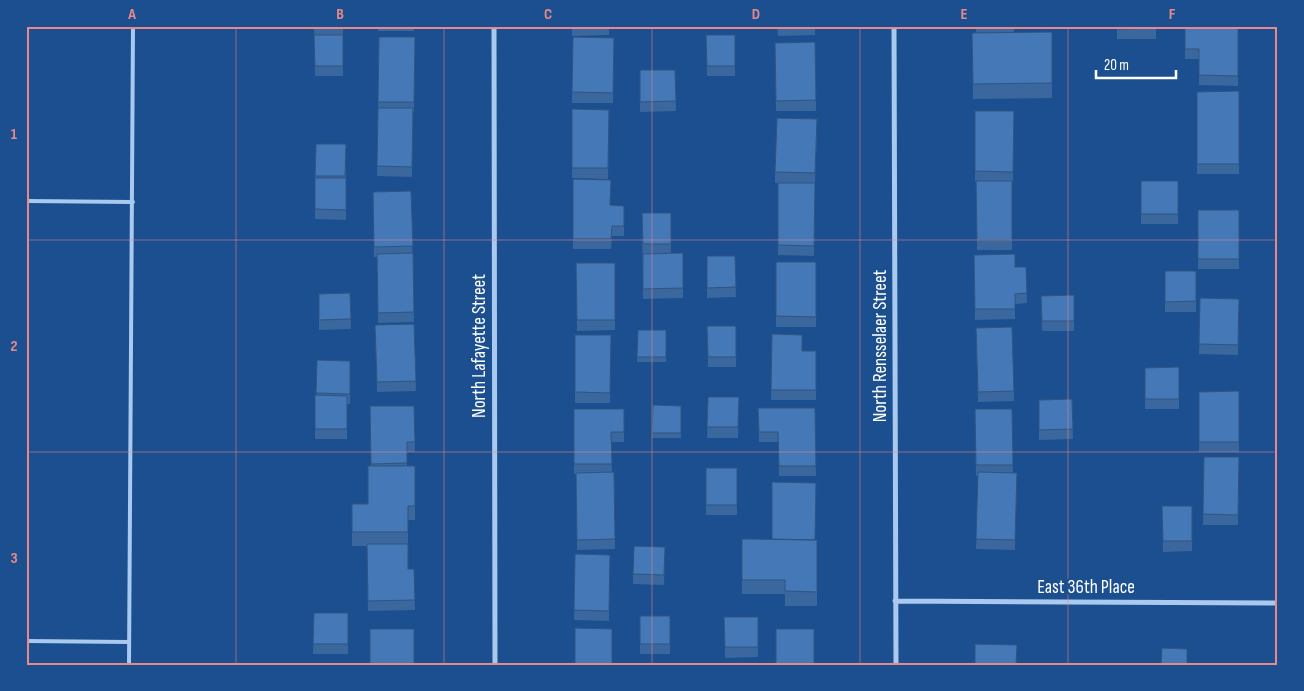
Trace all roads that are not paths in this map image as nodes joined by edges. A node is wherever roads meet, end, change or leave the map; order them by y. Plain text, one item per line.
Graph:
1 (133, 26) edge
2 (494, 26) edge
3 (894, 26) edge
4 (26, 201) edge
5 (133, 202) junction
6 (895, 601) junction
7 (1278, 603) edge
8 (26, 641) edge
9 (129, 642) junction
10 (129, 665) edge
11 (495, 665) edge
12 (896, 665) edge

1 - 5 lane
2 - 11 street, North Lafayette Street
3 - 6 street, North Rensselaer Street
4 - 5 lane
5 - 9 lane
6 - 7 street, East 36th Place
6 - 12 street, North Rensselaer Street
8 - 9 lane
9 - 10 lane

